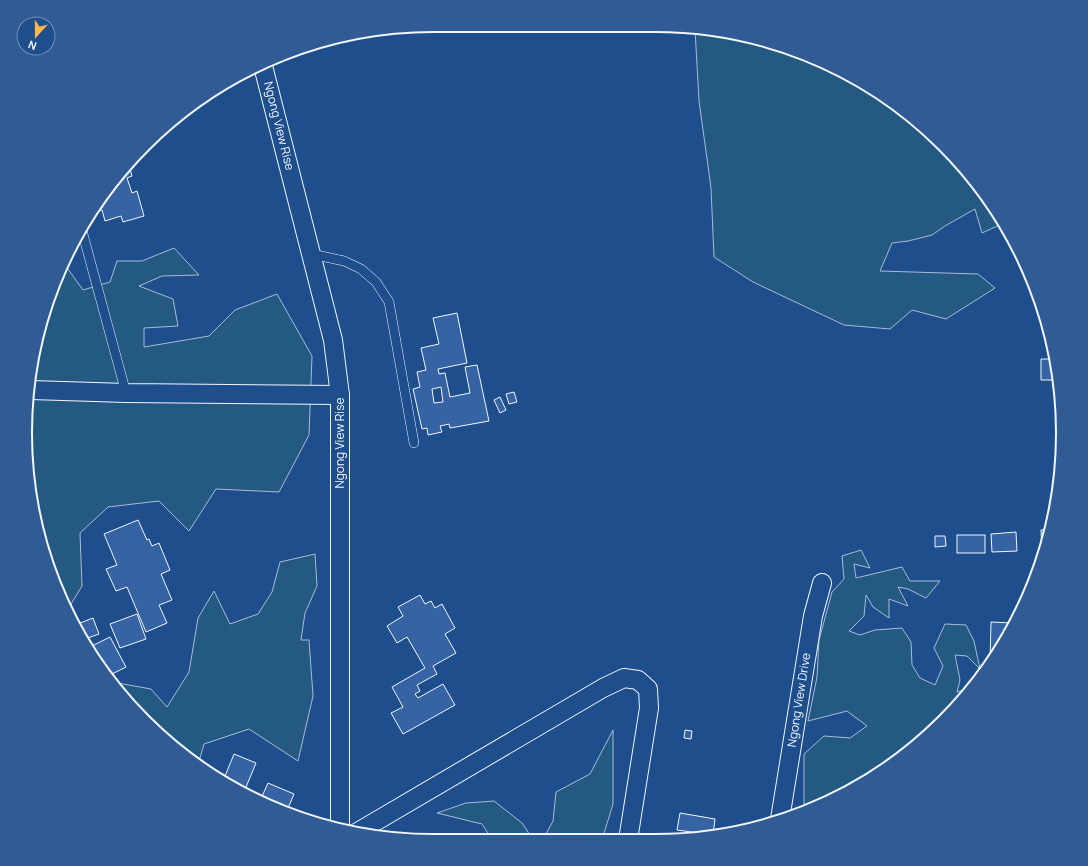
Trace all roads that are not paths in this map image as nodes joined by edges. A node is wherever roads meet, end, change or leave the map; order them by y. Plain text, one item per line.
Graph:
1 (264, 70) edge
2 (84, 236) edge
3 (312, 254) junction
4 (34, 390) edge
5 (126, 393) junction
6 (340, 395) junction
7 (414, 443) dead end
8 (822, 583) dead end
9 (781, 814) edge
10 (340, 823) edge
11 (365, 828) edge
12 (629, 834) edge

1 - 3 street, Ngong View Rise
2 - 5 lane
3 - 6 street, Ngong View Rise
3 - 7 lane
4 - 5 street
5 - 6 street
6 - 10 street, Ngong View Rise
8 - 9 street, Ngong View Drive
11 - 12 street

